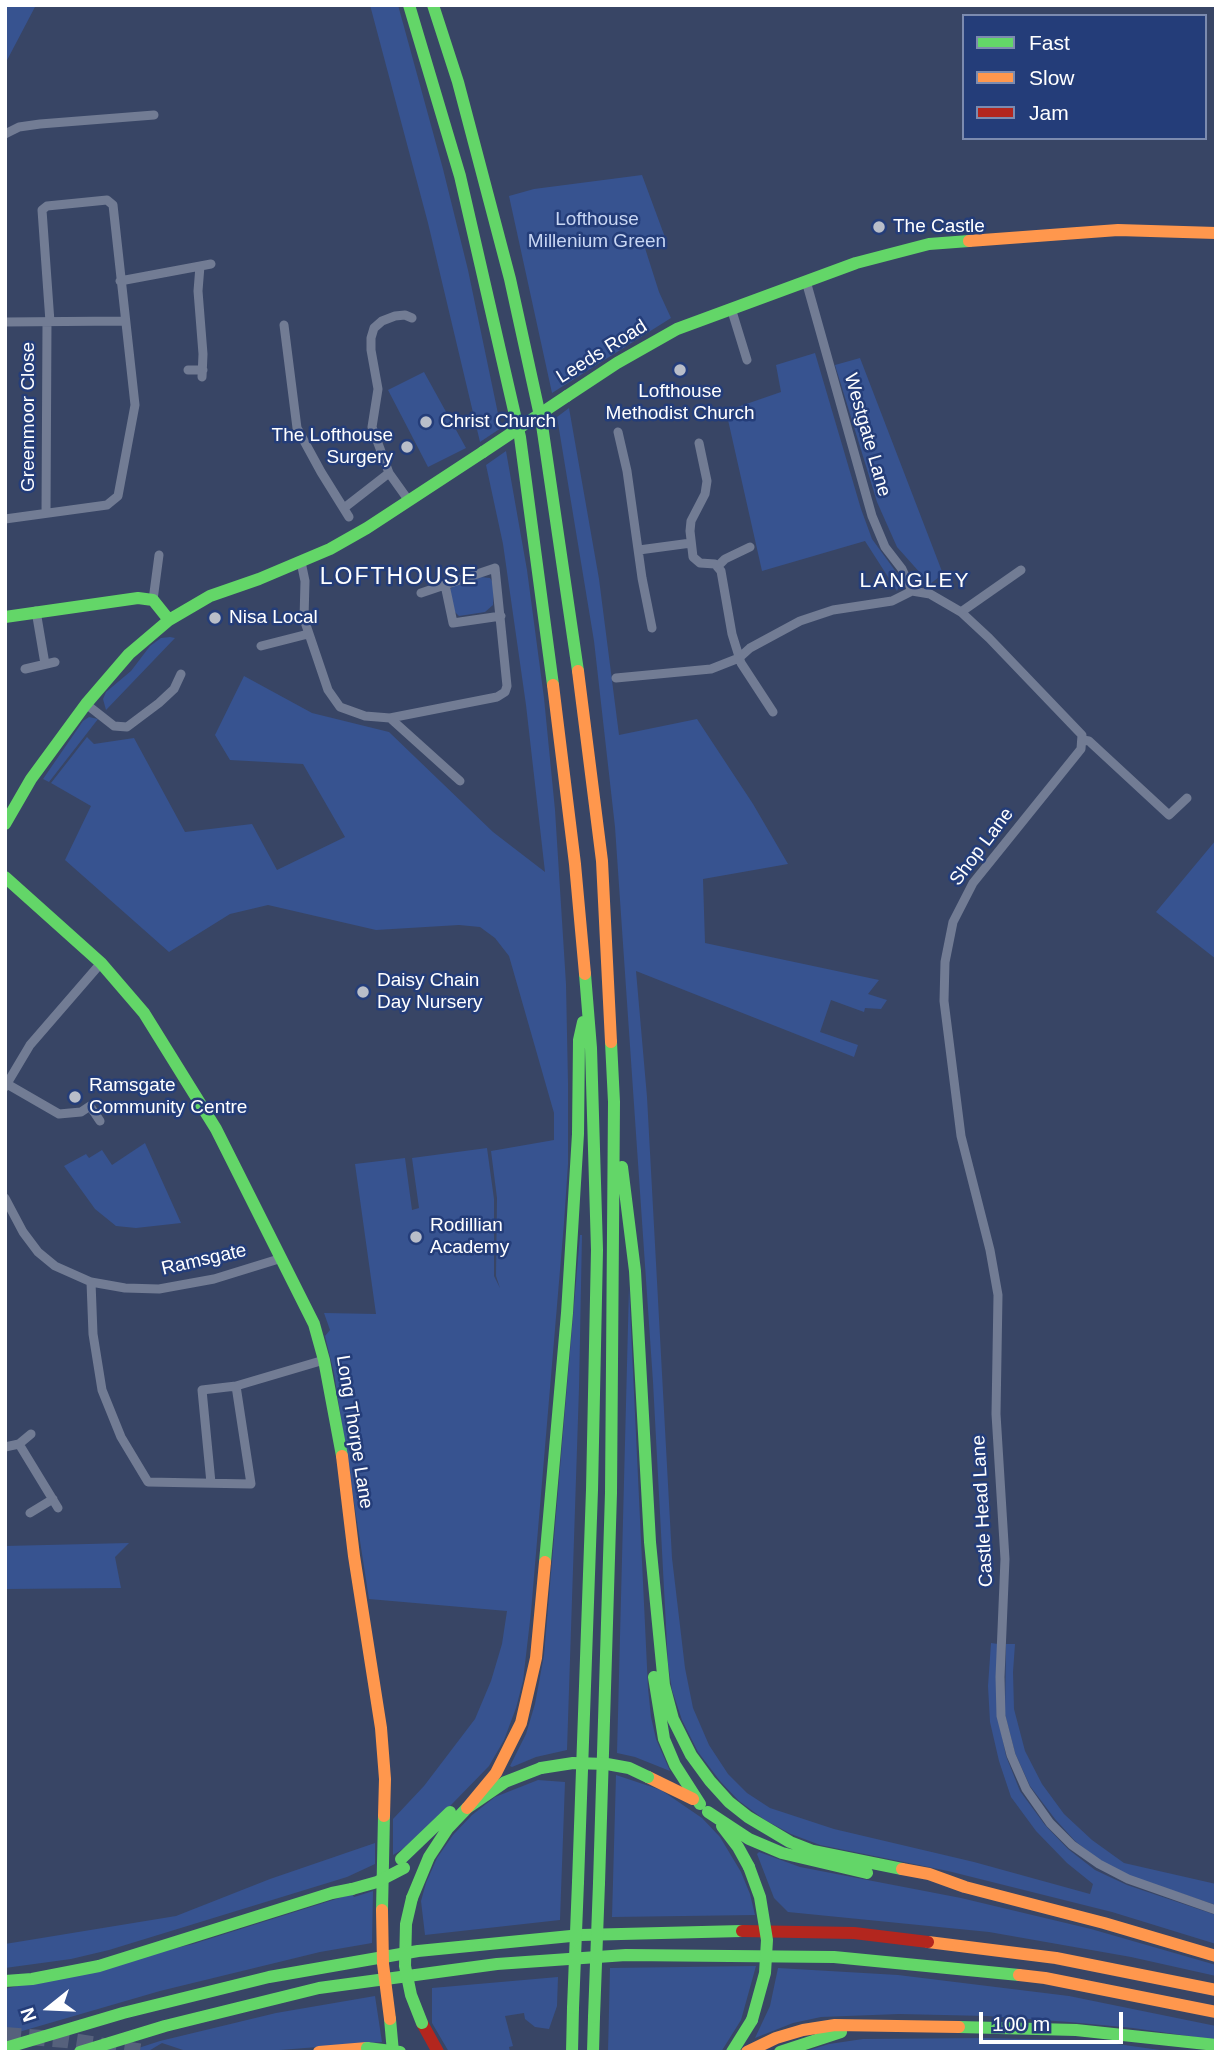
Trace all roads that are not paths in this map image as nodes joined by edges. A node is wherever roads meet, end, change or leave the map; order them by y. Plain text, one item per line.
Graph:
1 (409, 5) edge
2 (433, 5) edge
3 (154, 116) dead end
4 (5, 134) edge
5 (1216, 233) edge
6 (211, 264) dead end
7 (200, 266) junction
8 (120, 281) junction
9 (806, 281) junction
10 (731, 308) junction
11 (412, 318) dead end
12 (125, 321) junction
13 (5, 322) edge
14 (49, 322) junction
15 (284, 325) dead end
16 (747, 360) dead end
17 (188, 370) dead end
18 (618, 432) dead end
19 (699, 443) dead end
20 (389, 472) junction
21 (409, 501) junction
22 (344, 508) junction
23 (46, 513) junction
24 (349, 517) dead end
25 (5, 519) edge
26 (691, 543) junction
27 (750, 547) dead end
28 (639, 550) junction
29 (159, 555) dead end
30 (301, 562) junction
31 (718, 566) junction
32 (1021, 570) dead end
33 (444, 585) junction
34 (912, 591) junction
35 (421, 593) dead end
36 (153, 600) junction
37 (36, 611) junction
38 (961, 612) junction
39 (500, 616) junction
40 (5, 617) edge
41 (169, 620) junction
42 (652, 628) dead end
43 (308, 634) junction
44 (261, 646) dead end
45 (739, 658) junction
46 (25, 669) dead end
47 (181, 674) dead end
48 (616, 678) dead end
49 (86, 704) junction
50 (773, 712) dead end
51 (390, 718) junction
52 (1081, 735) junction
53 (460, 781) dead end
54 (1187, 797) dead end
55 (5, 824) edge
56 (5, 877) edge
57 (101, 963) junction
58 (944, 1001) joint
59 (586, 1009) junction
60 (6, 1085) edge
61 (614, 1102) junction
62 (100, 1121) dead end
63 (5, 1198) edge
64 (282, 1258) junction
65 (91, 1282) junction
66 (324, 1360) junction
67 (236, 1386) junction
68 (32, 1434) dead end
69 (19, 1444) junction
70 (5, 1447) edge
71 (211, 1483) junction
72 (30, 1513) dead end
73 (650, 1542) junction
74 (512, 1742) junction
75 (467, 1808) junction
76 (704, 1808) junction
77 (437, 1844) junction
78 (403, 1863) junction
79 (965, 1887) junction
80 (1216, 1910) edge
81 (1216, 1956) edge
82 (5, 1981) edge
83 (1216, 1990) edge
84 (1216, 2012) edge
85 (863, 2025) junction
86 (1216, 2045) edge
87 (5, 2048) edge
88 (80, 2052) edge
89 (319, 2052) edge
90 (393, 2052) edge
91 (400, 2052) edge
92 (438, 2052) edge
93 (572, 2052) edge
94 (593, 2052) edge
95 (732, 2052) edge
96 (747, 2052) edge
97 (780, 2052) edge

1 - 59 main road
2 - 61 main road
3 - 4 street
5 - 9 main road, Leeds Road
6 - 7 street
7 - 8 street
7 - 17 street
8 - 12 street
8 - 14 street, Greenmoor Close
9 - 10 main road, Leeds Road
9 - 34 street, Westgate Lane
10 - 16 street
10 - 21 main road, Leeds Road, bridge
11 - 20 street
12 - 14 street
12 - 23 street
13 - 14 street
14 - 23 street, Greenmoor Close
15 - 22 street
18 - 28 street
19 - 26 street
20 - 21 street
20 - 22 street
21 - 30 main road, Leeds Road
22 - 24 street
23 - 25 street
26 - 28 street
26 - 31 street
27 - 31 street
28 - 42 street
29 - 36 street
30 - 41 main road, Leeds Road
30 - 43 street
31 - 45 street
32 - 38 street
33 - 35 street
33 - 39 street
33 - 39 street
34 - 38 street
34 - 45 street
36 - 37 main road
36 - 41 main road
37 - 40 main road
37 - 46 street
38 - 52 street
39 - 51 street
41 - 49 main road, Leeds Road
43 - 44 street
43 - 51 street
45 - 48 street
45 - 50 street
47 - 49 street
49 - 55 main road, Leeds Road
51 - 53 street
52 - 54 street
52 - 58 street, Shop Lane
56 - 57 main road, Long Thorpe Lane
57 - 60 street
57 - 64 main road, Long Thorpe Lane
58 - 80 street, Castle Head Lane
59 - 74 main road
59 - 93 main road, bridge
60 - 62 street
61 - 73 main road
61 - 94 main road, bridge
63 - 65 street, Ramsgate
64 - 65 street, Ramsgate
64 - 66 main road, Long Thorpe Lane
65 - 71 street
66 - 67 street
66 - 90 main road, Long Thorpe Lane, bridge
67 - 71 street
67 - 71 street
68 - 69 street
69 - 70 street
69 - 72 street
73 - 76 main road
73 - 79 main road
74 - 75 main road
74 - 78 main road
75 - 76 main road, bridge
75 - 77 main road
76 - 79 main road
76 - 95 main road, bridge
77 - 78 main road
77 - 92 main road, bridge
78 - 82 main road, bridge
79 - 81 main road
83 - 87 main road
84 - 88 main road
85 - 86 main road
85 - 96 main road
85 - 97 main road
89 - 91 main road, bridge

